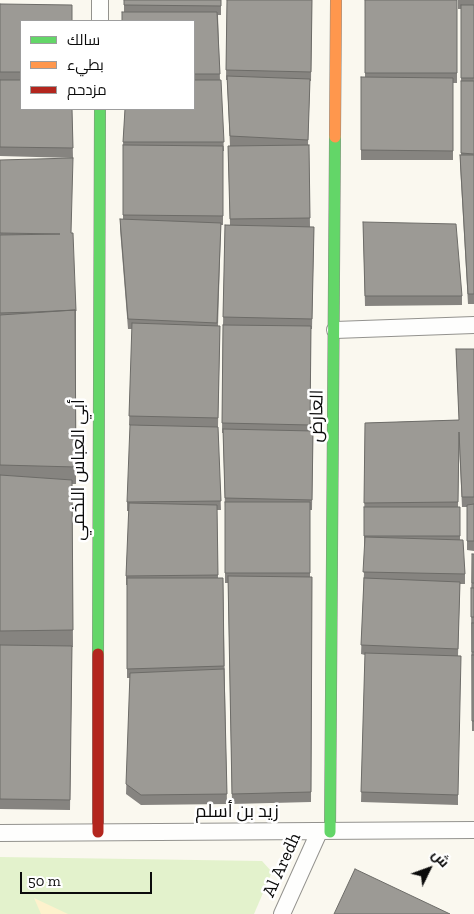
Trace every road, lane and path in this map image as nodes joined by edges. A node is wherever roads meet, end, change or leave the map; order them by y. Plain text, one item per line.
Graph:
1 (100, 0) edge
2 (336, 0) edge
3 (100, 20) edge
4 (100, 110) edge
5 (474, 325) edge
6 (335, 330) junction
7 (474, 830) edge
8 (98, 832) junction
9 (325, 832) junction
10 (0, 833) edge
11 (282, 914) edge

1 - 3 street
2 - 6 street, العارض
4 - 8 street, أبي العباس اللخمي
5 - 6 street
6 - 9 street, العارض
7 - 9 street, زيد بن أسلم
8 - 9 street, زيد بن أسلم
8 - 10 street, زيد بن أسلم
9 - 11 street, Al Aredh

